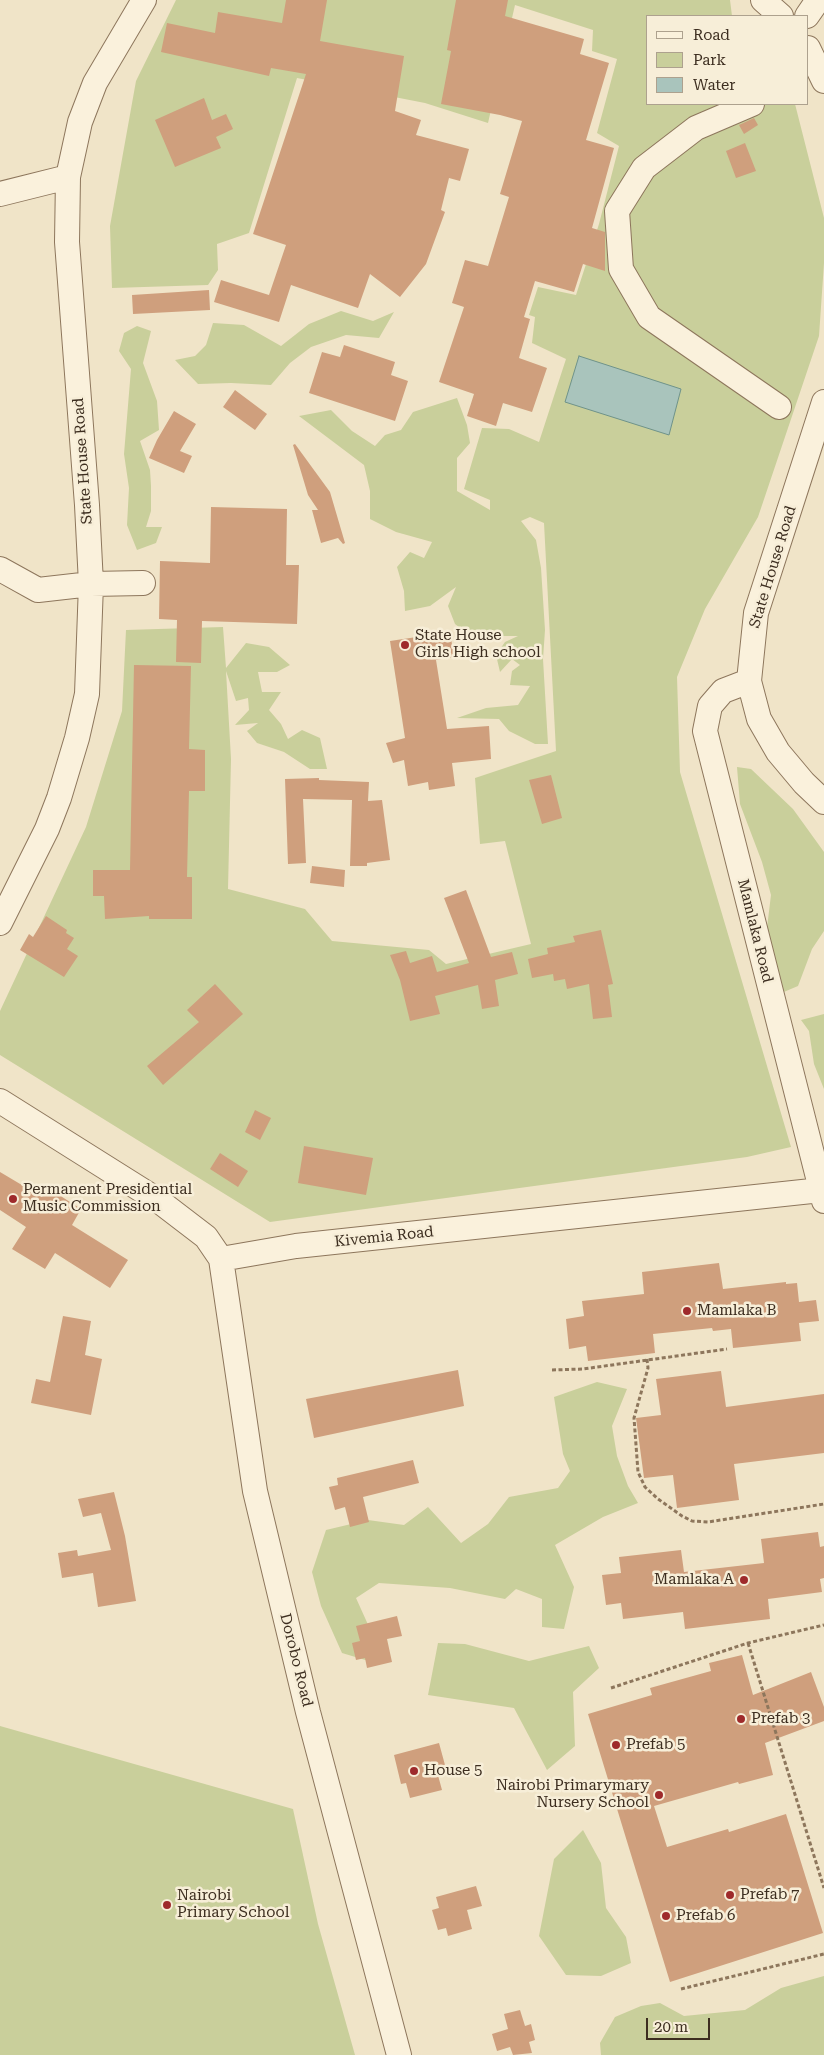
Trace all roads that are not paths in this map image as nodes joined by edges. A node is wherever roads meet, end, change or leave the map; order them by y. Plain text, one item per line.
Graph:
1 (144, 0) edge
2 (763, 0) edge
3 (818, 0) edge
4 (779, 15) edge
5 (808, 15) edge
6 (809, 51) edge
7 (818, 78) edge
8 (750, 105) edge
9 (68, 177) junction
10 (0, 194) edge
11 (779, 407) dead end
12 (822, 415) edge
13 (0, 569) edge
14 (91, 584) junction
15 (143, 584) dead end
16 (749, 681) junction
17 (824, 802) edge
18 (0, 923) edge
19 (0, 1101) edge
20 (823, 1193) edge
21 (221, 1259) junction
22 (399, 2055) edge

1 - 9 street, State House Road
2 - 4 street
3 - 5 street
6 - 7 street
8 - 11 street
9 - 10 street
9 - 14 street, State House Road
12 - 16 street, State House Road
13 - 14 street
14 - 15 street
14 - 18 street, State House Road
16 - 17 street, State House Road
16 - 20 street, Mamlaka Road
19 - 21 street
20 - 21 street, Kivemia Road
21 - 22 street, Dorobo Road

